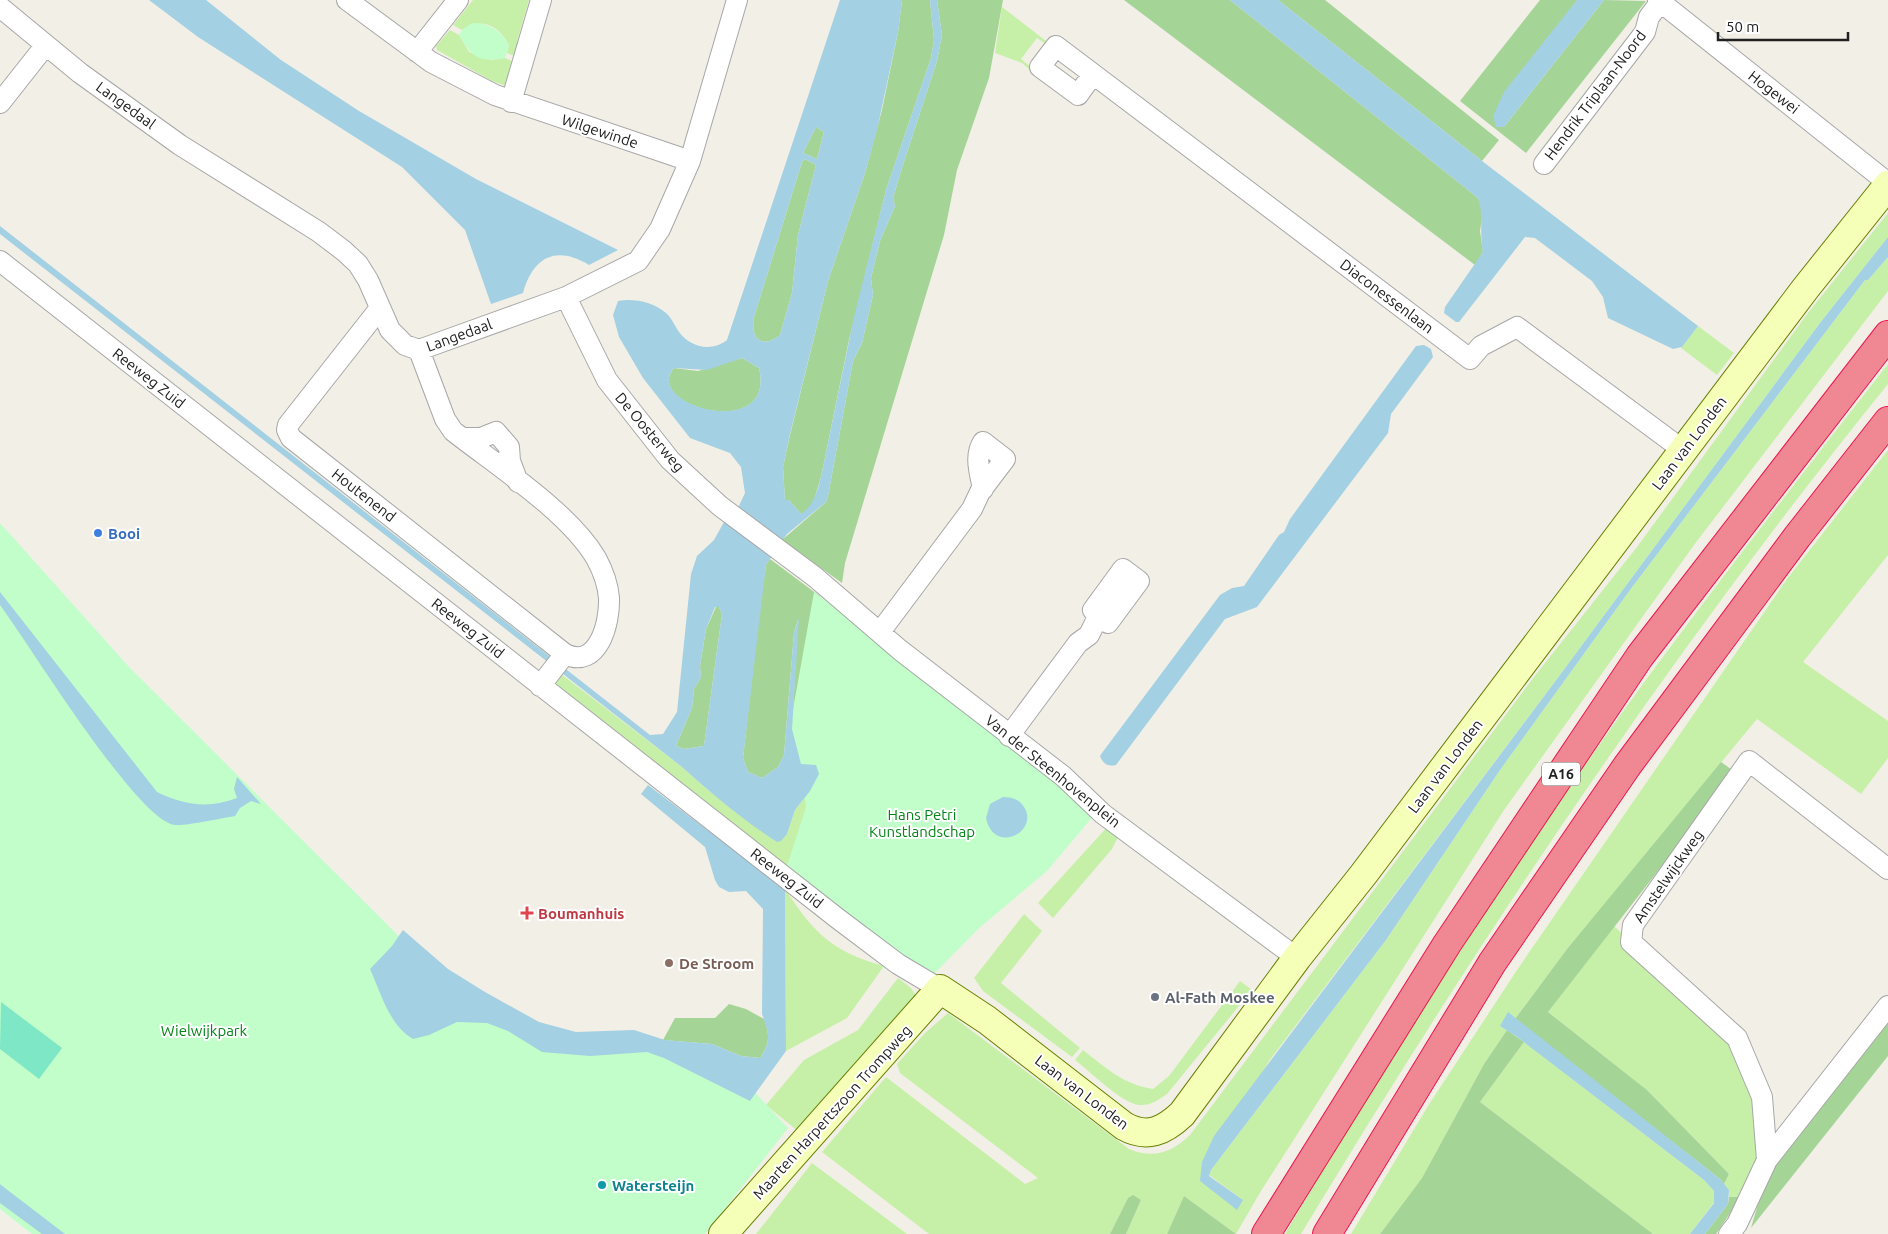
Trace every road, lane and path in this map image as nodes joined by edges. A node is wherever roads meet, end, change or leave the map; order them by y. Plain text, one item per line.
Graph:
1 (347, 0) edge
2 (458, 0) edge
3 (541, 0) edge
4 (737, 0) edge
5 (1660, 1) edge
6 (0, 7) edge
7 (45, 46) junction
8 (417, 52) junction
9 (1093, 74) dead end
10 (511, 102) junction
11 (0, 103) edge
12 (690, 161) junction
13 (1544, 164) dead end
14 (1888, 184) edge
15 (0, 261) edge
16 (566, 297) junction
17 (380, 308) junction
18 (1888, 335) edge
19 (419, 350) junction
20 (1888, 422) edge
21 (1683, 450) junction
22 (983, 489) dead end
23 (791, 558) joint
24 (1098, 617) dead end
25 (880, 632) junction
26 (565, 654) junction
27 (544, 680) junction
28 (1010, 736) junction
29 (1888, 869) edge
30 (1297, 958) junction
31 (940, 989) junction
32 (1888, 1006) edge
33 (1768, 1160) junction
34 (723, 1234) edge
35 (1266, 1234) edge
36 (1327, 1234) edge
37 (1729, 1234) edge

1 - 8 street, Wilgewinde
2 - 8 street
3 - 10 street
4 - 12 street, Langedaal
5 - 13 street, Hendrik Triplaan-Noord
5 - 14 street, Hogewei
6 - 7 street, Langedaal
7 - 11 street
7 - 17 street, Langedaal
8 - 10 street, Wilgewinde
9 - 21 street, Diaconessenlaan
10 - 12 street, Wilgewinde
12 - 16 street, Langedaal
14 - 21 street, Laan van Londen
15 - 27 street, Reeweg Zuid
16 - 19 street, Langedaal
16 - 23 street, De Oosterweg
17 - 19 street, Langedaal
17 - 26 street, Houtenend
18 - 35 highway, A16
19 - 26 street
20 - 36 highway
21 - 30 street, Laan van Londen
22 - 25 street
23 - 25 street, Van der Steenhovenplein
24 - 28 street
25 - 28 street, Van der Steenhovenplein
26 - 27 street
27 - 31 street, Reeweg Zuid
28 - 30 street, Van der Steenhovenplein
29 - 33 street, Amstelwijckweg
30 - 31 street, Laan van Londen
31 - 34 street, Maarten Harpertszoon Trompweg
32 - 33 street
33 - 37 street

